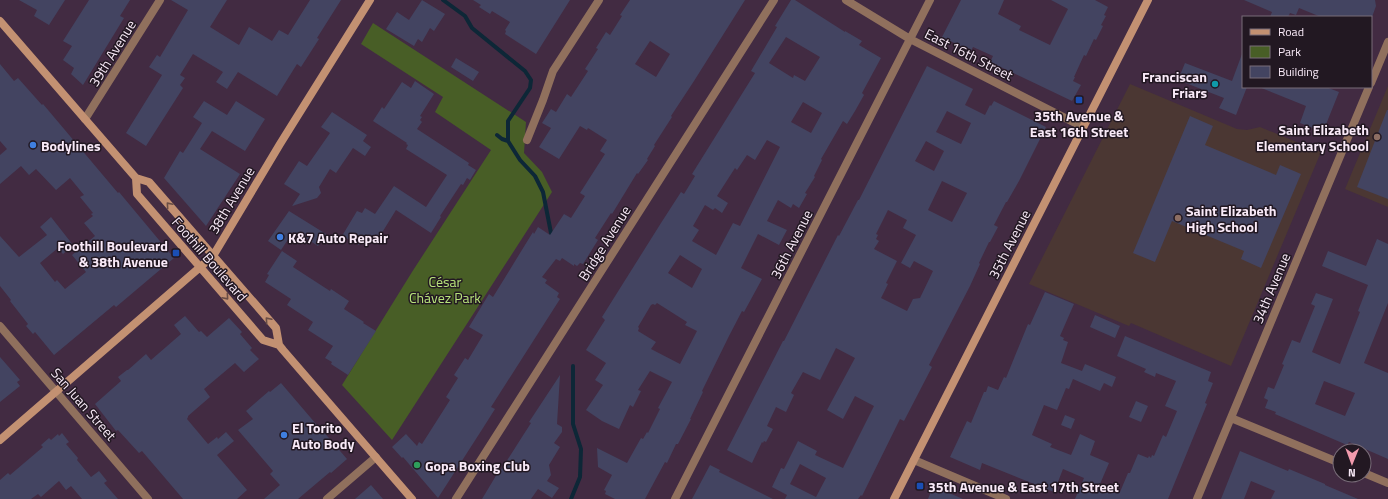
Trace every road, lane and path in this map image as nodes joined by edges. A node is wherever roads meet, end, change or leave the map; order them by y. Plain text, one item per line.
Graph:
1 (160, 0) edge
2 (370, 0) edge
3 (599, 0) edge
4 (774, 0) edge
5 (846, 0) edge
6 (930, 0) edge
7 (1148, 0) edge
8 (0, 21) edge
9 (910, 39) junction
10 (1388, 42) edge
11 (1372, 80) edge
12 (1369, 88) edge
13 (85, 119) junction
14 (1083, 127) junction
15 (527, 140) dead end
16 (136, 178) junction
17 (213, 256) junction
18 (200, 268) junction
19 (0, 326) edge
20 (279, 345) junction
21 (56, 392) junction
22 (1231, 418) junction
23 (0, 440) edge
24 (376, 457) junction
25 (914, 460) junction
26 (1332, 460) edge
27 (1372, 476) edge
28 (1388, 483) edge
29 (148, 499) edge
30 (327, 499) edge
31 (412, 499) edge
32 (456, 499) edge
33 (675, 499) edge
34 (894, 499) edge
35 (1006, 499) edge
36 (1197, 499) edge

1 - 13 street, 39th Avenue
2 - 17 main road, 38th Avenue
3 - 15 street
4 - 32 street, Bridge Avenue
5 - 9 street, East 16th Street
6 - 9 street, 36th Avenue
7 - 14 main road, 35th Avenue
8 - 13 main road, Foothill Boulevard
9 - 14 street, East 16th Street
9 - 33 street, 36th Avenue
10 - 11 street
12 - 22 street, 34th Avenue
13 - 16 main road, Foothill Boulevard
14 - 25 main road, 35th Avenue
17 -> 16 main road, Foothill Boulevard
16 - 18 main road, Foothill Boulevard
17 - 18 main road, 38th Avenue
20 -> 17 main road, Foothill Boulevard
18 -> 20 main road, Foothill Boulevard
18 - 21 main road, 38th Avenue
19 - 21 street, San Juan Street
20 - 24 main road, Foothill Boulevard
21 - 23 main road, 38th Avenue
21 - 29 street, San Juan Street
22 - 26 street
22 - 36 street, 34th Avenue
24 - 30 street
24 - 31 main road, Foothill Boulevard
25 - 34 main road, 35th Avenue
25 - 35 street
27 - 28 street

